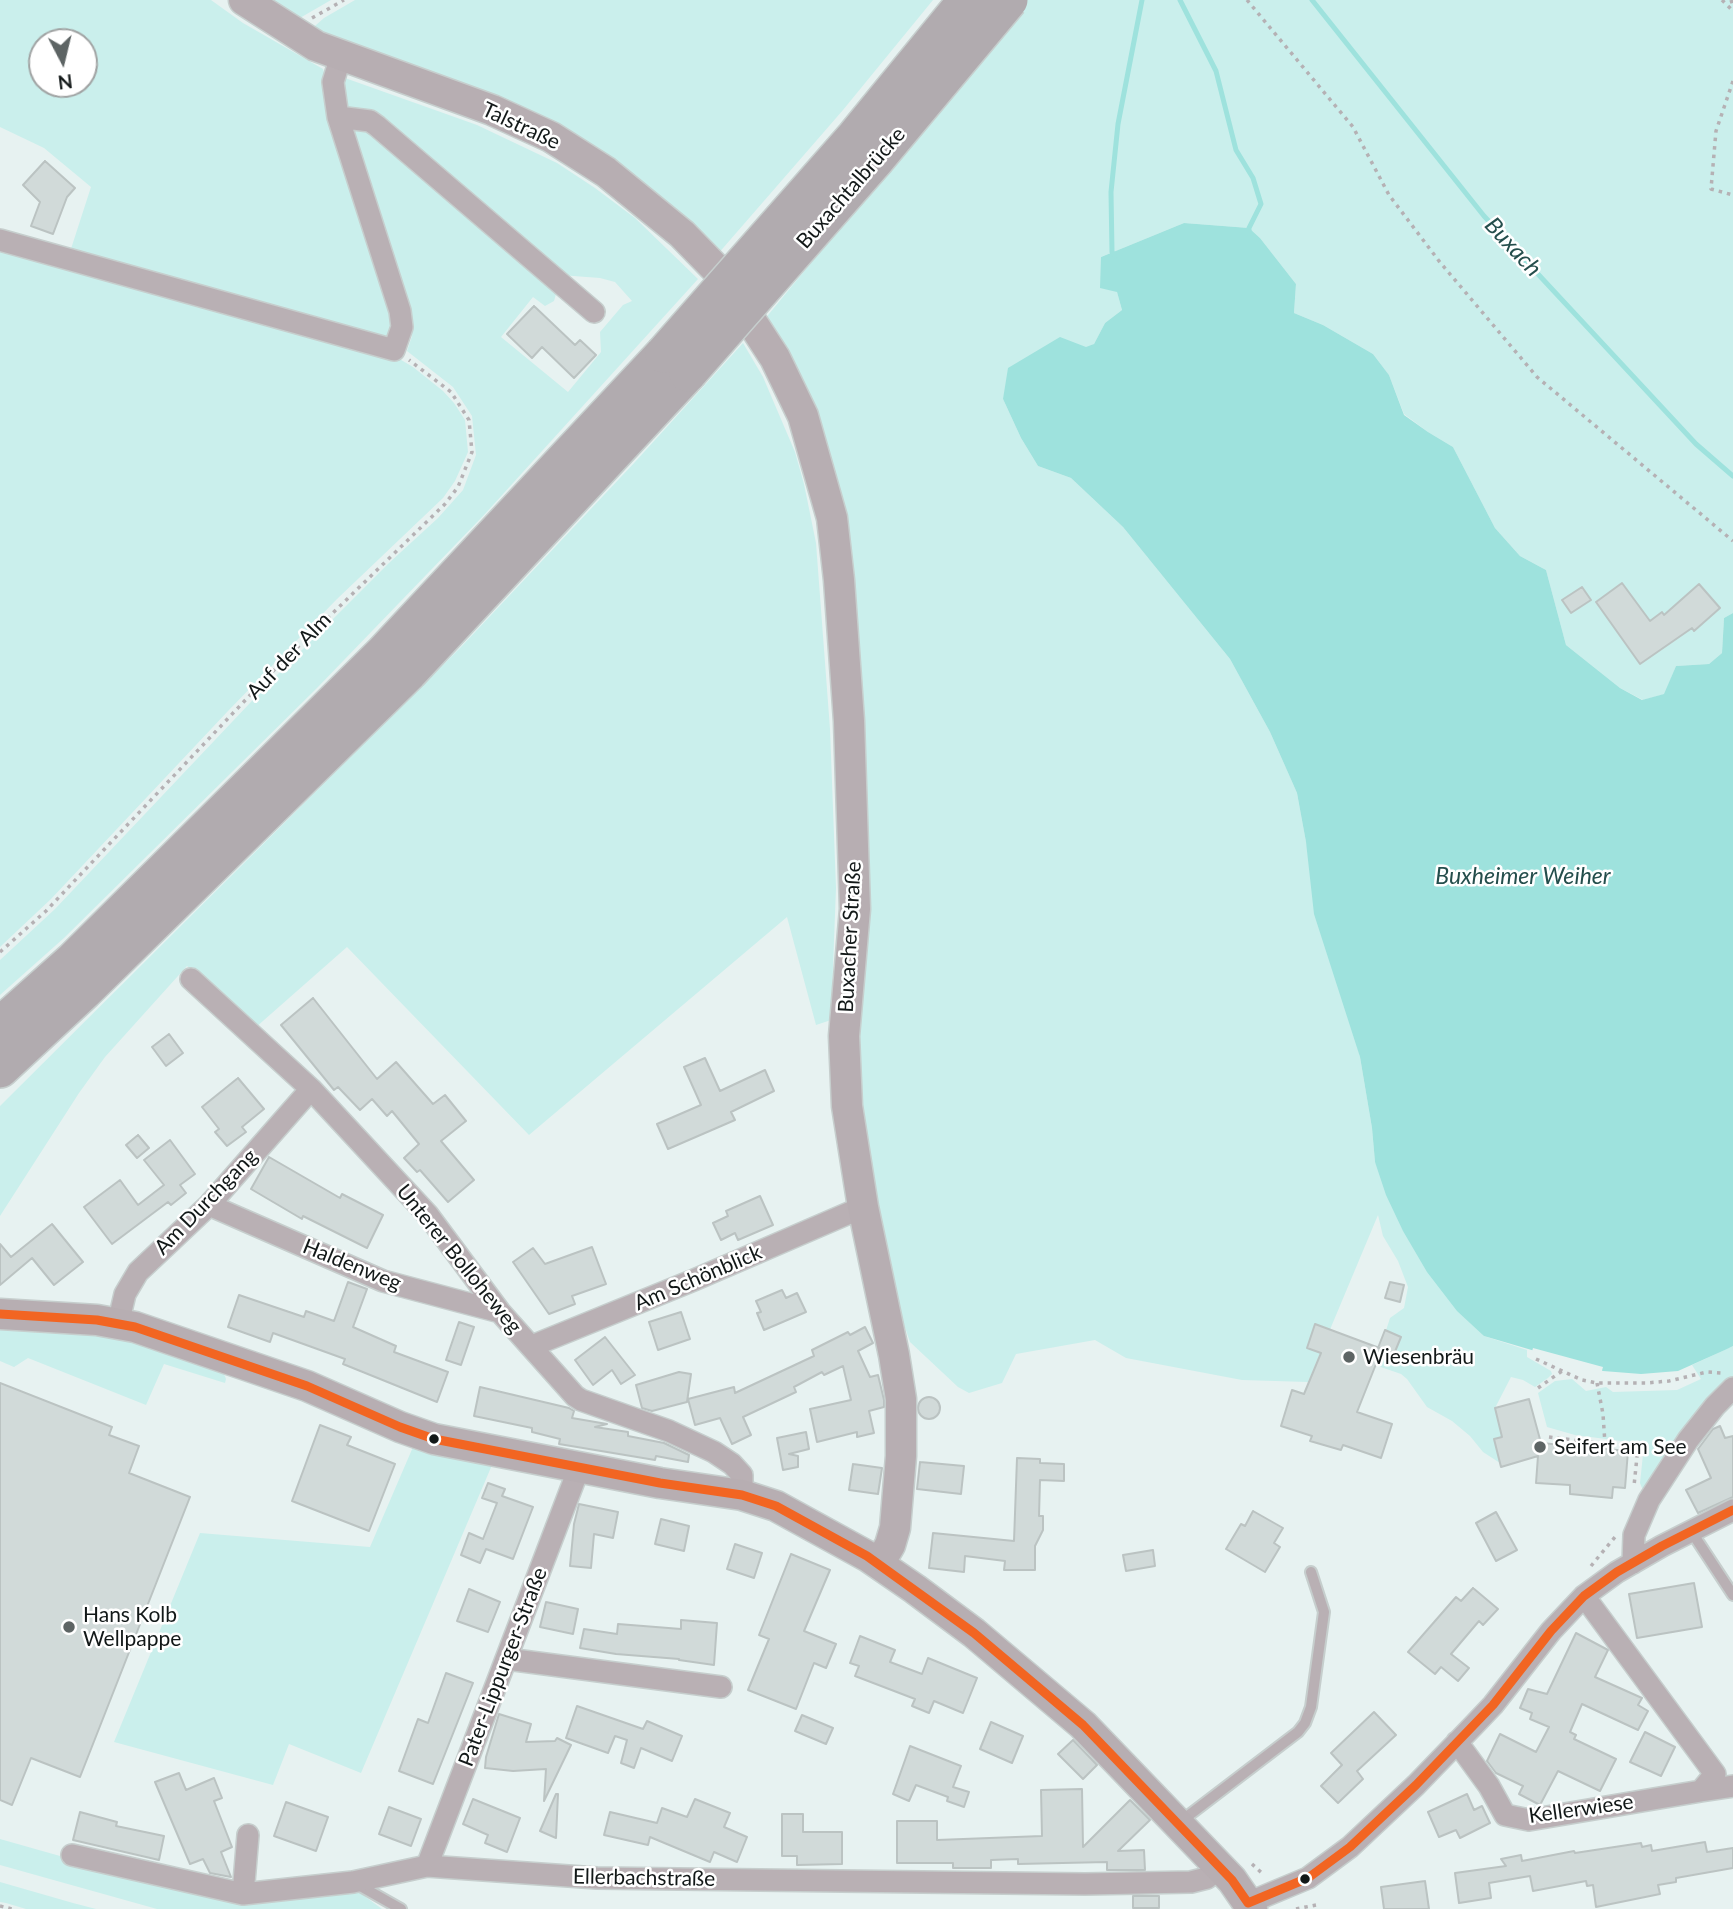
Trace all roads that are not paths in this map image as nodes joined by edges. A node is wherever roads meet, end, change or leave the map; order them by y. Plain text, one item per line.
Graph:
1 (244, 0) edge
2 (968, 0) edge
3 (1009, 0) edge
4 (341, 56) junction
5 (338, 117) junction
6 (0, 240) edge
7 (594, 312) dead end
8 (751, 320) joint
9 (676, 363) junction
10 (191, 979) dead end
11 (0, 1027) edge
12 (0, 1069) edge
13 (311, 1089) junction
14 (209, 1205) junction
15 (863, 1207) junction
16 (500, 1312) junction
17 (0, 1314) edge
18 (118, 1324) junction
19 (532, 1346) junction
20 (1728, 1381) edge
21 (579, 1468) junction
22 (742, 1495) junction
23 (1733, 1510) edge
24 (1691, 1531) junction
25 (1633, 1563) junction
26 (879, 1564) junction
27 (1311, 1572) dead end
28 (1733, 1595) edge
29 (1584, 1596) junction
30 (507, 1659) junction
31 (721, 1688) dead end
32 (1457, 1742) junction
33 (1733, 1786) edge
34 (1701, 1791) junction
35 (1177, 1824) junction
36 (248, 1835) dead end
37 (72, 1855) dead end
38 (1231, 1863) junction
39 (427, 1866) junction
40 (353, 1882) junction
41 (243, 1894) junction
42 (1253, 1904) edge
43 (401, 1909) edge

1 - 4 street, Talstraße
2 - 9 highway, Buxachtalbrücke, bridge
3 - 9 highway, Buxachtalbrücke, bridge
4 - 5 street
4 - 8 street, Talstraße
5 - 6 street
5 - 7 street
8 - 15 street, Buxacher Straße
9 - 11 highway
9 - 12 highway
10 - 13 street, Unterer Bolloheweg
13 - 14 street, Am Durchgang
13 - 16 street, Unterer Bolloheweg
14 - 16 street, Haldenweg
14 - 18 street, Am Durchgang
15 - 19 street, Am Schönblick
15 - 26 street, Buxacher Straße
16 - 19 street, Unterer Bolloheweg
17 - 18 street
18 - 21 street
19 - 22 street, Unterer Bolloheweg
20 - 25 street
21 - 22 street
21 - 30 street, Pater-Lippurger-Straße
22 - 26 street
23 - 24 street
24 - 25 street
24 - 28 lane
25 - 29 street
26 - 35 street
27 - 35 lane
29 - 32 street
29 - 34 street
30 - 31 street
30 - 39 street, Pater-Lippurger-Straße
32 - 34 street, Kellerwiese
32 - 42 street
33 - 34 street, Kellerwiese
35 - 38 street
36 - 41 street
37 - 41 street, Ellerbachstraße
38 - 39 street, Ellerbachstraße
38 - 42 street
39 - 40 street, Ellerbachstraße
40 - 41 street, Ellerbachstraße
40 - 43 lane

